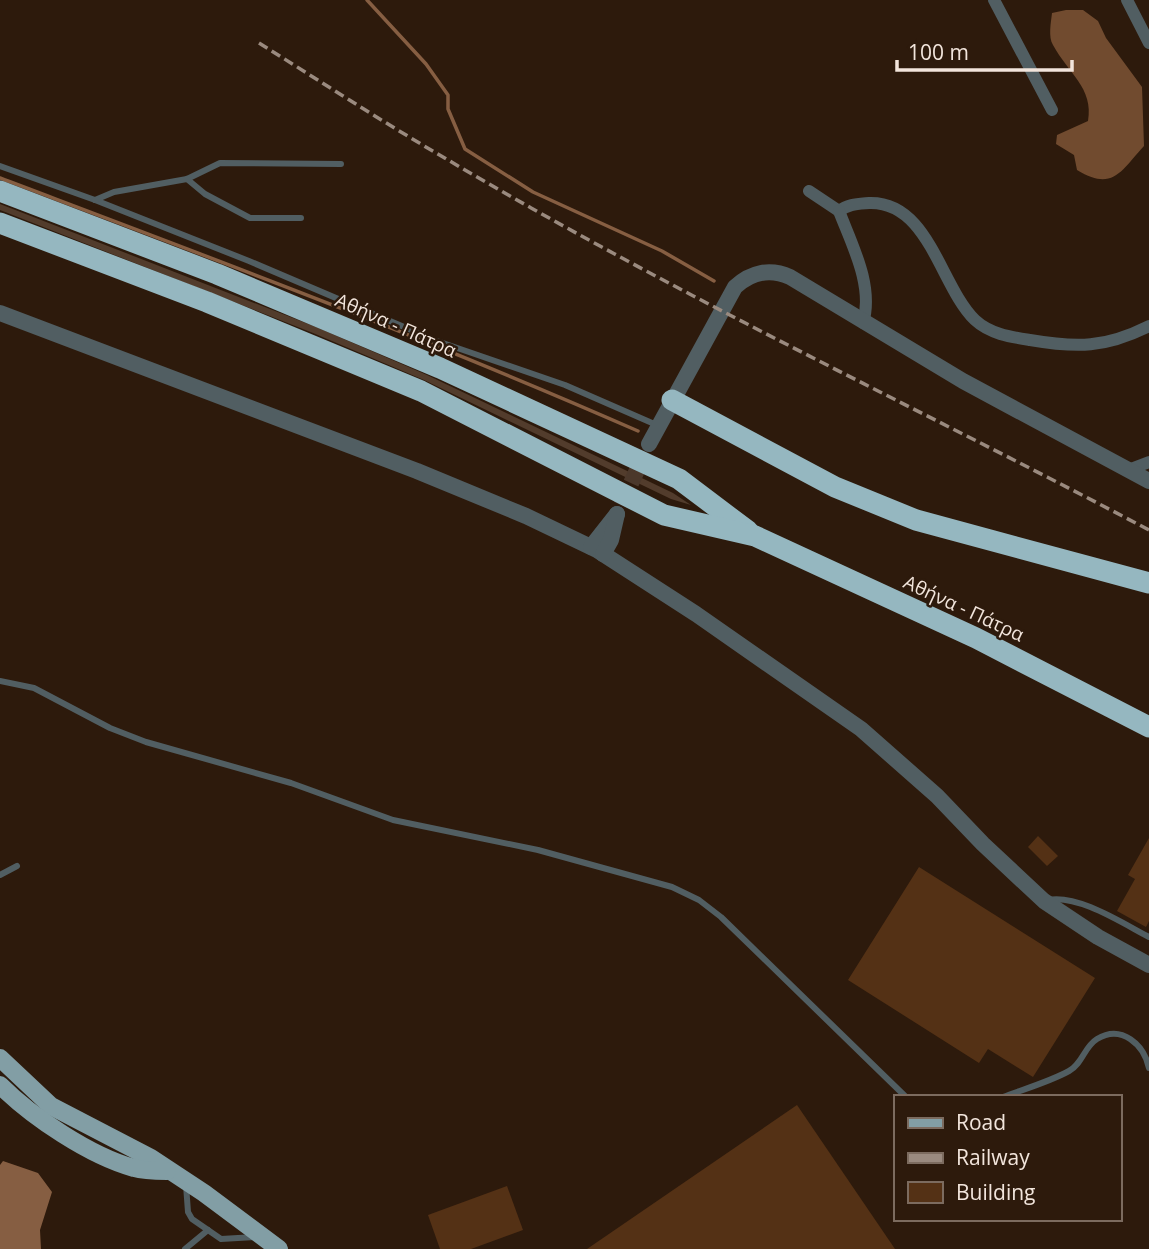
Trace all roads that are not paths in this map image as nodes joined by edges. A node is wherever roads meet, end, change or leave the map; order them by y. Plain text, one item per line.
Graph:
1 (994, 0) edge
2 (1127, 0) edge
3 (1149, 43) edge
4 (1052, 110) dead end
5 (341, 164) dead end
6 (0, 166) edge
7 (187, 179) junction
8 (0, 191) edge
9 (809, 191) dead end
10 (95, 200) junction
11 (839, 211) junction
12 (301, 218) dead end
13 (0, 222) edge
14 (0, 313) edge
15 (863, 323) junction
16 (1149, 326) edge
17 (672, 400) junction
18 (659, 426) junction
19 (649, 444) tunnel mouth
20 (1149, 463) edge
21 (1128, 470) junction
22 (1149, 481) edge
23 (755, 537) junction
24 (1149, 583) edge
25 (0, 681) edge
26 (1149, 727) edge
27 (17, 866) dead end
28 (0, 875) edge
29 (1044, 901) junction
30 (1149, 937) edge
31 (1149, 965) edge
32 (0, 1058) edge
33 (1149, 1068) edge
34 (0, 1085) edge
35 (904, 1095) edge
36 (1008, 1095) edge
37 (167, 1171) junction
38 (186, 1183) junction
39 (208, 1230) junction
40 (264, 1236) junction
41 (185, 1249) edge
42 (279, 1249) edge

1 - 4 street
2 - 3 street
5 - 7 lane
6 - 10 lane
7 - 10 lane
7 - 12 lane
8 - 23 highway, Αθήνα - Πάτρα
9 - 11 street
10 - 18 lane
11 - 15 street
11 - 16 street
13 - 23 highway, Αθήνα - Πάτρα
14 - 29 street
15 - 17 street
15 - 21 street
17 - 18 street
17 - 24 highway
18 - 19 street
20 - 21 street
21 - 22 street
23 - 26 highway, Αθήνα - Πάτρα
25 - 35 lane
27 - 28 lane
29 - 30 lane
29 - 31 street
32 - 37 main road
33 - 36 lane
34 - 37 main road
37 - 38 main road
38 - 39 lane
38 - 40 main road
39 - 40 lane
39 - 41 lane
40 - 42 main road

